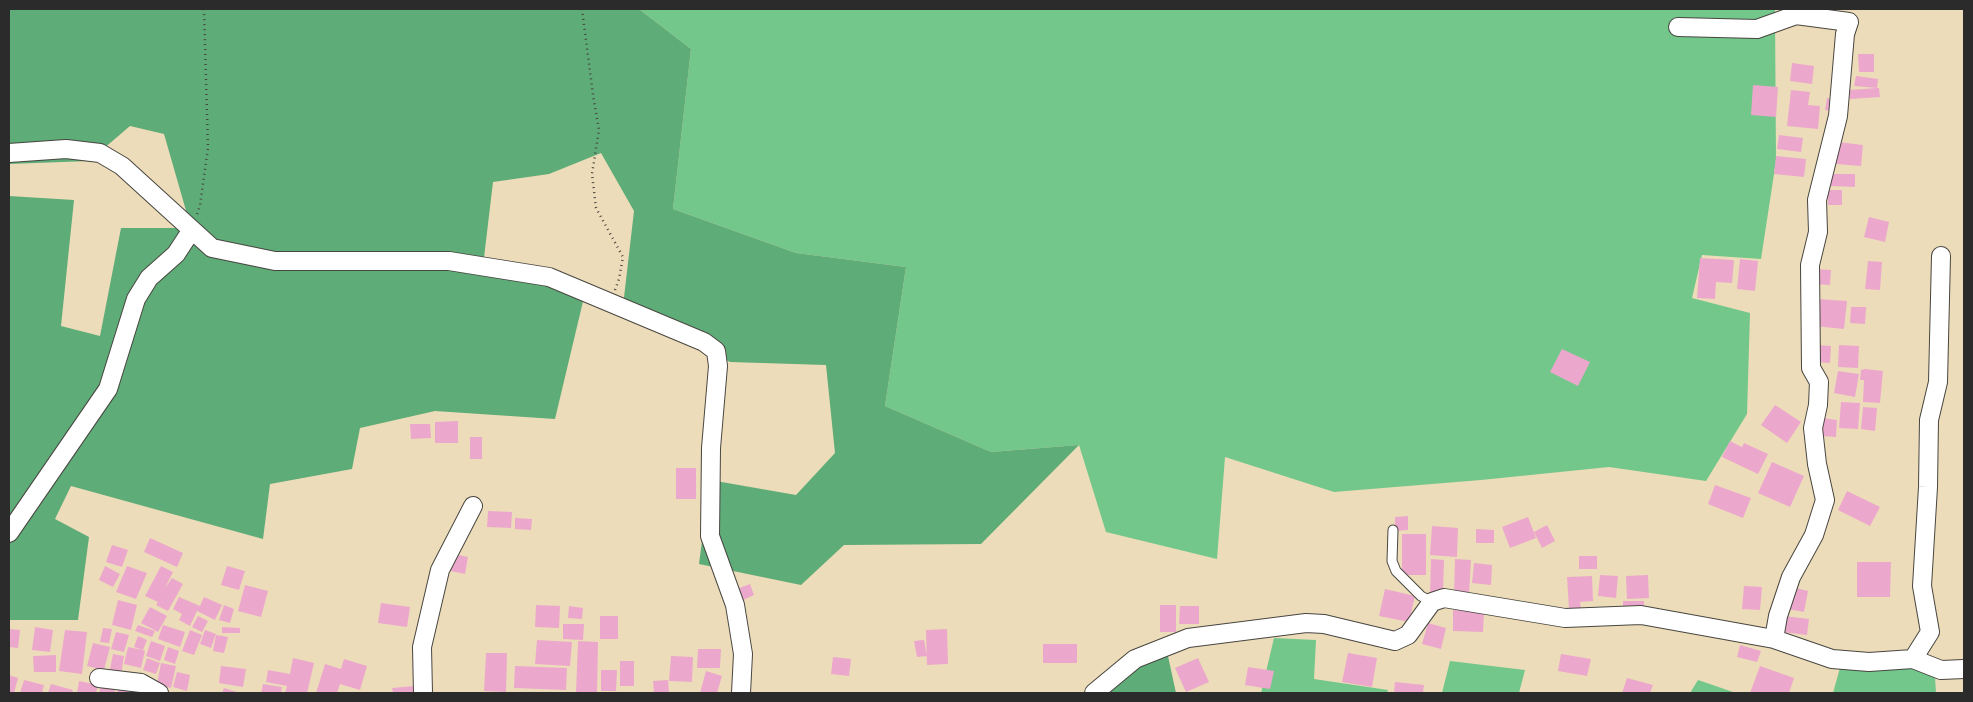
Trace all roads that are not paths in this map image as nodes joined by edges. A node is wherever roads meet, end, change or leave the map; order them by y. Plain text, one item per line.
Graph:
1 (1850, 15) edge
2 (1678, 27) dead end
3 (9, 153) edge
4 (191, 231) junction
5 (1941, 256) dead end
6 (473, 506) dead end
7 (1393, 530) dead end
8 (9, 532) edge
9 (1432, 602) junction
10 (1774, 639) junction
11 (1913, 659) junction
12 (1964, 669) edge
13 (98, 678) dead end
14 (159, 693) edge
15 (423, 693) edge
16 (741, 693) edge
17 (1094, 693) edge

1 - 2 street
1 - 10 street
3 - 4 street
4 - 8 street
4 - 16 street
5 - 11 street
6 - 15 street
7 - 9 lane
9 - 10 street
9 - 17 street
10 - 11 street
11 - 12 street
13 - 14 street

